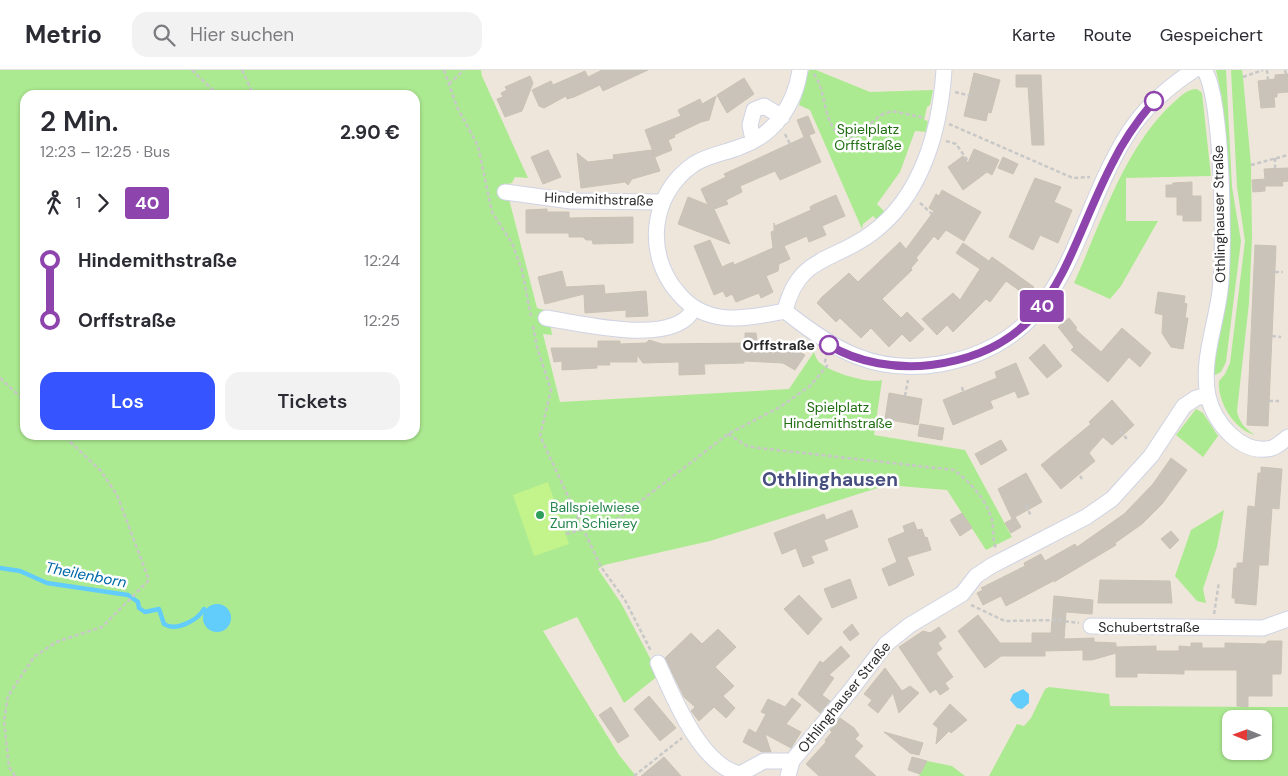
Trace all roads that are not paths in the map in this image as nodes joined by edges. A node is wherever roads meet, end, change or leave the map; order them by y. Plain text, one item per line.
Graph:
1 (805, 70) edge
2 (944, 70) edge
3 (1194, 70) edge
4 (1204, 70) edge
5 (782, 116) junction
6 (753, 140) junction
7 (506, 192) dead end
8 (662, 202) junction
9 (694, 308) junction
10 (785, 311) junction
11 (546, 318) dead end
12 (1208, 395) junction
13 (1288, 437) edge
14 (1288, 619) edge
15 (1091, 626) road end
16 (658, 663) road end
17 (792, 761) junction
18 (788, 776) edge

1 - 5 street, Hindemithstraße
2 - 10 street
3 - 10 street
4 - 12 street, Othlinghauser Straße
5 - 6 street, Hindemithstraße
5 - 6 street
6 - 8 street, Hindemithstraße
7 - 8 street, Hindemithstraße
8 - 9 street, Hindemithstraße
9 - 10 street, Hindemithstraße
9 - 11 street
12 - 13 street
12 - 17 street, Othlinghauser Straße
14 - 15 street, Schubertstraße
16 - 17 street
17 - 18 street, Othlinghauser Straße

